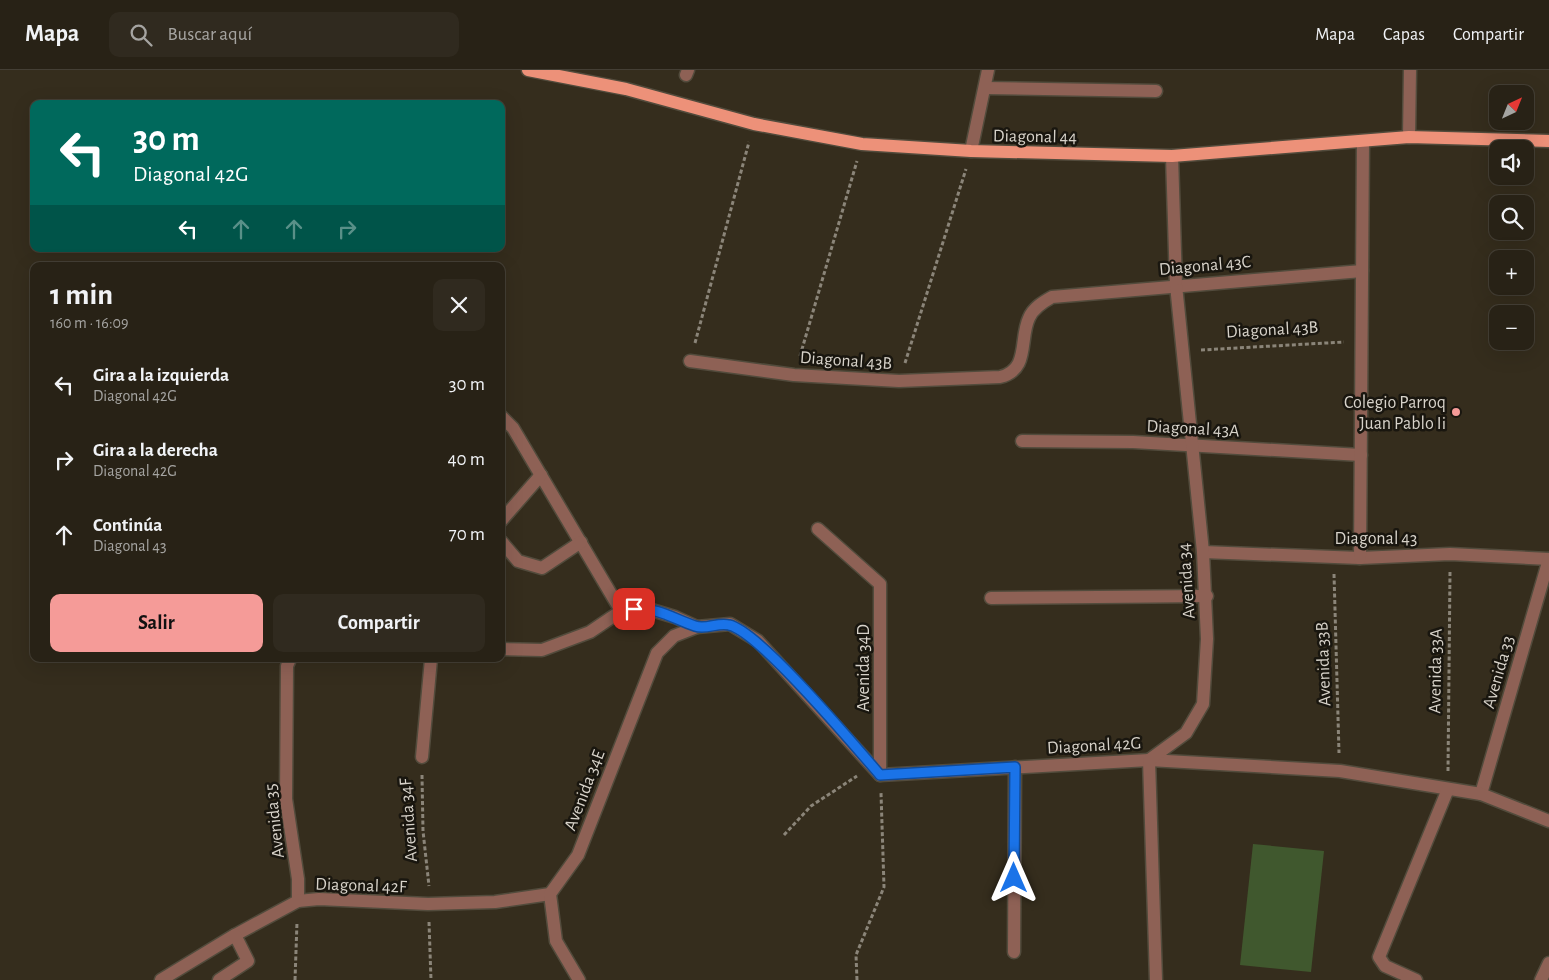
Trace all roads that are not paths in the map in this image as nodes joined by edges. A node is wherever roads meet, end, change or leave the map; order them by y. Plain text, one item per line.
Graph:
1 (528, 70) edge
2 (988, 70) edge
3 (1410, 70) edge
4 (985, 88) junction
5 (1156, 91) dead end
6 (1409, 137) junction
7 (1362, 142) junction
8 (1549, 142) edge
9 (972, 152) junction
10 (1172, 156) junction
11 (1362, 271) junction
12 (1176, 285) junction
13 (690, 361) road end
14 (1000, 377) joint
15 (505, 420) edge
16 (1022, 441) dead end
17 (1190, 445) junction
18 (1362, 455) junction
19 (541, 475) junction
20 (505, 516) edge
21 (818, 529) dead end
22 (581, 542) junction
23 (505, 546) edge
24 (1203, 552) junction
25 (1360, 558) junction
26 (1549, 559) edge
27 (1207, 596) junction
28 (991, 598) dead end
29 (622, 611) junction
30 (697, 627) junction
31 (505, 649) edge
32 (289, 662) edge
33 (431, 662) edge
34 (422, 757) road end
35 (1149, 760) junction
36 (1015, 767) junction
37 (876, 770) junction
38 (1448, 789) junction
39 (1481, 794) junction
40 (1549, 821) edge
41 (550, 894) junction
42 (298, 901) junction
43 (235, 934) junction
44 (1014, 952) dead end
45 (1549, 963) edge
46 (161, 980) edge
47 (219, 980) edge
48 (579, 980) edge
49 (1156, 980) edge
50 (1416, 980) edge
51 (1541, 980) edge

1 - 9 main road, Diagonal 44
2 - 4 street
3 - 6 street
4 - 5 street
4 - 9 street
6 - 7 main road, Diagonal 44
6 - 8 main road, Diagonal 44
7 - 10 main road, Diagonal 44
7 - 11 street
9 - 10 main road, Diagonal 44
10 - 12 street, Avenida 34
11 - 12 street, Diagonal 43C
11 - 18 street
12 - 14 street, Diagonal 43C
12 - 17 street, Avenida 34
13 - 14 street, Diagonal 43B
15 - 19 street
16 - 17 street, Diagonal 43A
17 - 18 street, Diagonal 43A
17 - 24 street, Avenida 34
18 - 25 street
19 - 20 street
19 - 22 street
21 - 37 street, Avenida 34D
22 - 23 street
22 - 29 street
24 - 25 street, Diagonal 43
24 - 27 street, Avenida 34
25 - 26 street, Diagonal 43
26 - 39 street, Avenida 33
27 - 28 street
27 - 35 street, Avenida 34
29 - 30 street
29 - 31 street
30 - 37 street
30 - 41 street, Avenida 34E
32 - 42 street, Avenida 35
33 - 34 street, Avenida 34F
35 - 36 street, Diagonal 42G
35 - 38 street, Diagonal 42G
35 - 49 street
36 - 37 street, Diagonal 42G
36 - 44 street
38 - 39 street, Diagonal 42G
38 - 50 street
39 - 40 street, Diagonal 42G
41 - 42 street, Diagonal 42F
41 - 48 street
42 - 43 street, Diagonal 42F
43 - 46 street, Diagonal 42F
43 - 47 street
45 - 51 street

